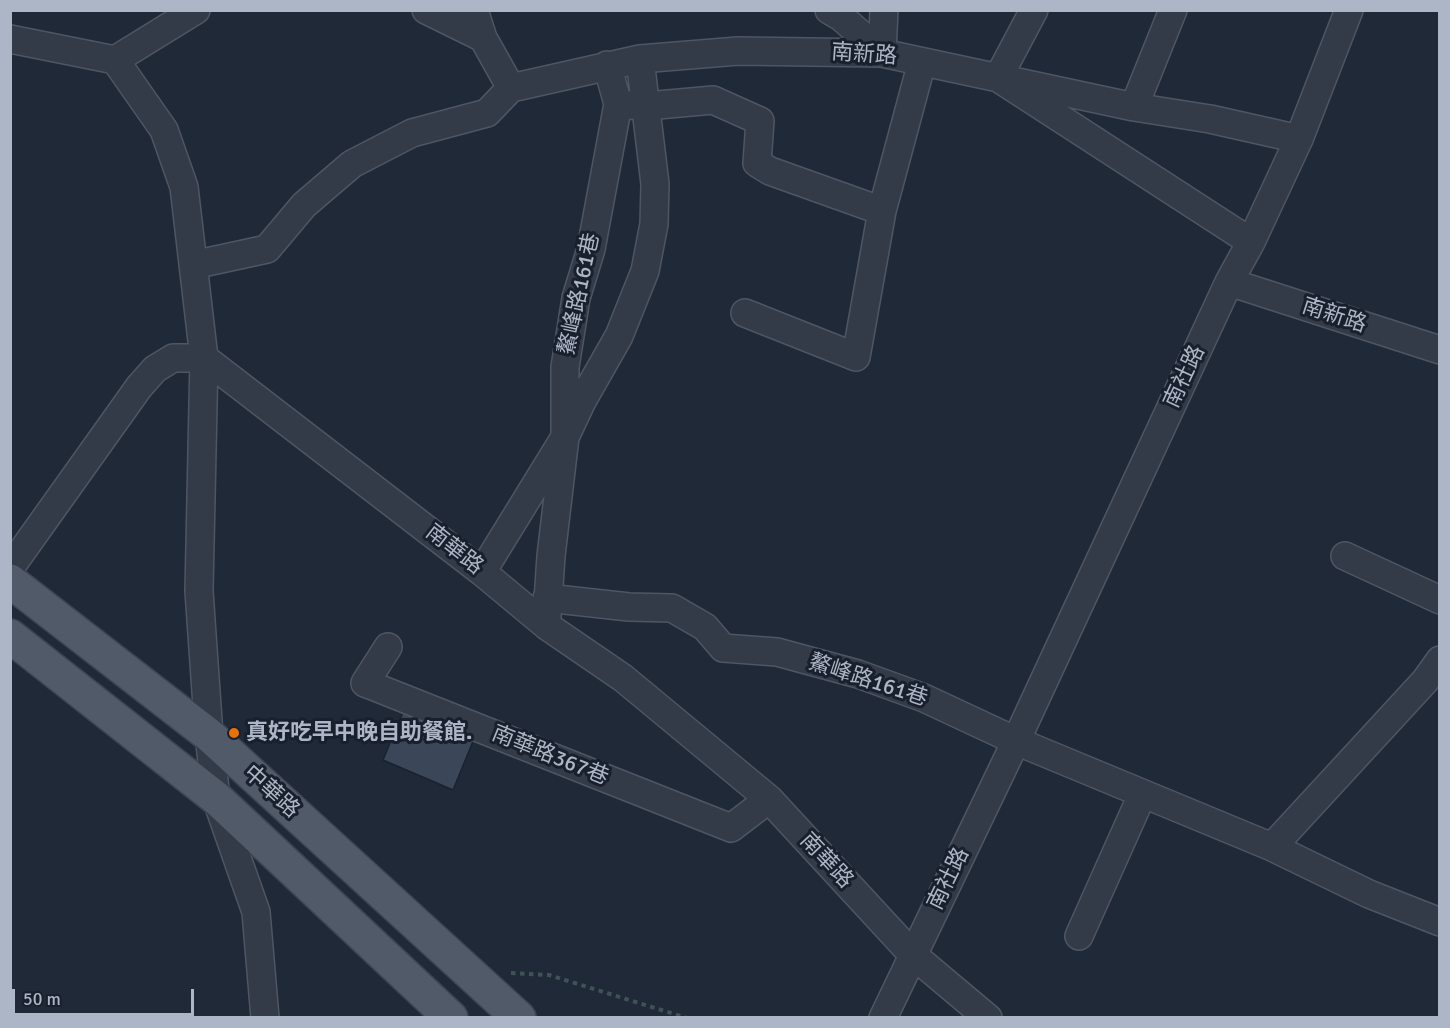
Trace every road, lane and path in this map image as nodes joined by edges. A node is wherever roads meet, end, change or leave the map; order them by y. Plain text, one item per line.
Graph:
1 (196, 10) edge
2 (426, 10) edge
3 (474, 10) edge
4 (829, 10) edge
5 (884, 10) edge
6 (1034, 10) edge
7 (1173, 10) edge
8 (1349, 10) edge
9 (483, 38) junction
10 (10, 39) edge
11 (882, 53) junction
12 (640, 59) junction
13 (115, 60) junction
14 (922, 62) junction
15 (607, 65) junction
16 (998, 78) junction
17 (511, 88) junction
18 (618, 104) junction
19 (647, 106) junction
20 (1134, 107) junction
21 (1299, 140) junction
22 (882, 211) junction
23 (1251, 242) junction
24 (193, 265) junction
25 (1229, 282) junction
26 (745, 313) dead end
27 (1440, 350) edge
28 (204, 358) junction
29 (565, 437) junction
30 (1345, 555) dead end
31 (10, 568) edge
32 (482, 572) junction
33 (10, 581) edge
34 (547, 598) junction
35 (1440, 600) edge
36 (548, 626) junction
37 (10, 636) edge
38 (388, 647) dead end
39 (1440, 660) edge
40 (209, 735) junction
41 (1016, 741) junction
42 (1142, 795) junction
43 (216, 798) junction
44 (769, 799) junction
45 (1272, 847) junction
46 (1440, 922) edge
47 (1079, 936) dead end
48 (913, 955) junction
49 (467, 971) junction
50 (265, 1017) edge
51 (451, 1017) edge
52 (519, 1017) edge
53 (687, 1017) edge
54 (882, 1017) edge
55 (988, 1017) edge

1 - 13 street
2 - 9 street
3 - 9 street
4 - 11 street
5 - 11 street
6 - 16 street
7 - 20 street
8 - 21 street, 南社路
9 - 17 street
10 - 13 street
11 - 12 street, 南新路
11 - 14 street, 南新路
12 - 15 street, 南新路
12 - 19 street
13 - 24 street
14 - 16 street, 南新路
14 - 22 street
15 - 17 street, 南新路
15 - 18 street, 鰲峰路161巷
16 - 20 street, 南新路
16 - 23 street
17 - 24 street
18 - 19 street
18 - 29 street, 鰲峰路161巷
19 - 22 street
19 - 29 street
20 - 21 street, 南新路
21 - 23 street, 南社路
22 - 26 street
23 - 25 street, 南社路
24 - 28 street
25 - 27 street, 南新路
25 - 41 street, 南社路
28 - 31 street
28 - 32 street, 南華路
28 - 40 street
29 - 32 street
29 - 34 street, 鰲峰路161巷
30 - 35 street
32 - 36 street, 南華路
33 - 40 main road, 中華路
34 - 36 street, 鰲峰路161巷
34 - 41 street, 鰲峰路161巷
36 - 44 street, 南華路
37 - 43 main road, 中華路
38 - 44 street, 南華路367巷
39 - 45 street
40 - 43 street
40 - 49 main road, 中華路
41 - 42 street
41 - 48 street, 南社路
42 - 45 street
42 - 47 street
43 - 50 street
43 - 51 main road, 中華路
44 - 48 street, 南華路
45 - 46 street
48 - 54 street, 南社路
48 - 55 street, 南華路
49 - 52 main road, 中華路
49 - 53 path

